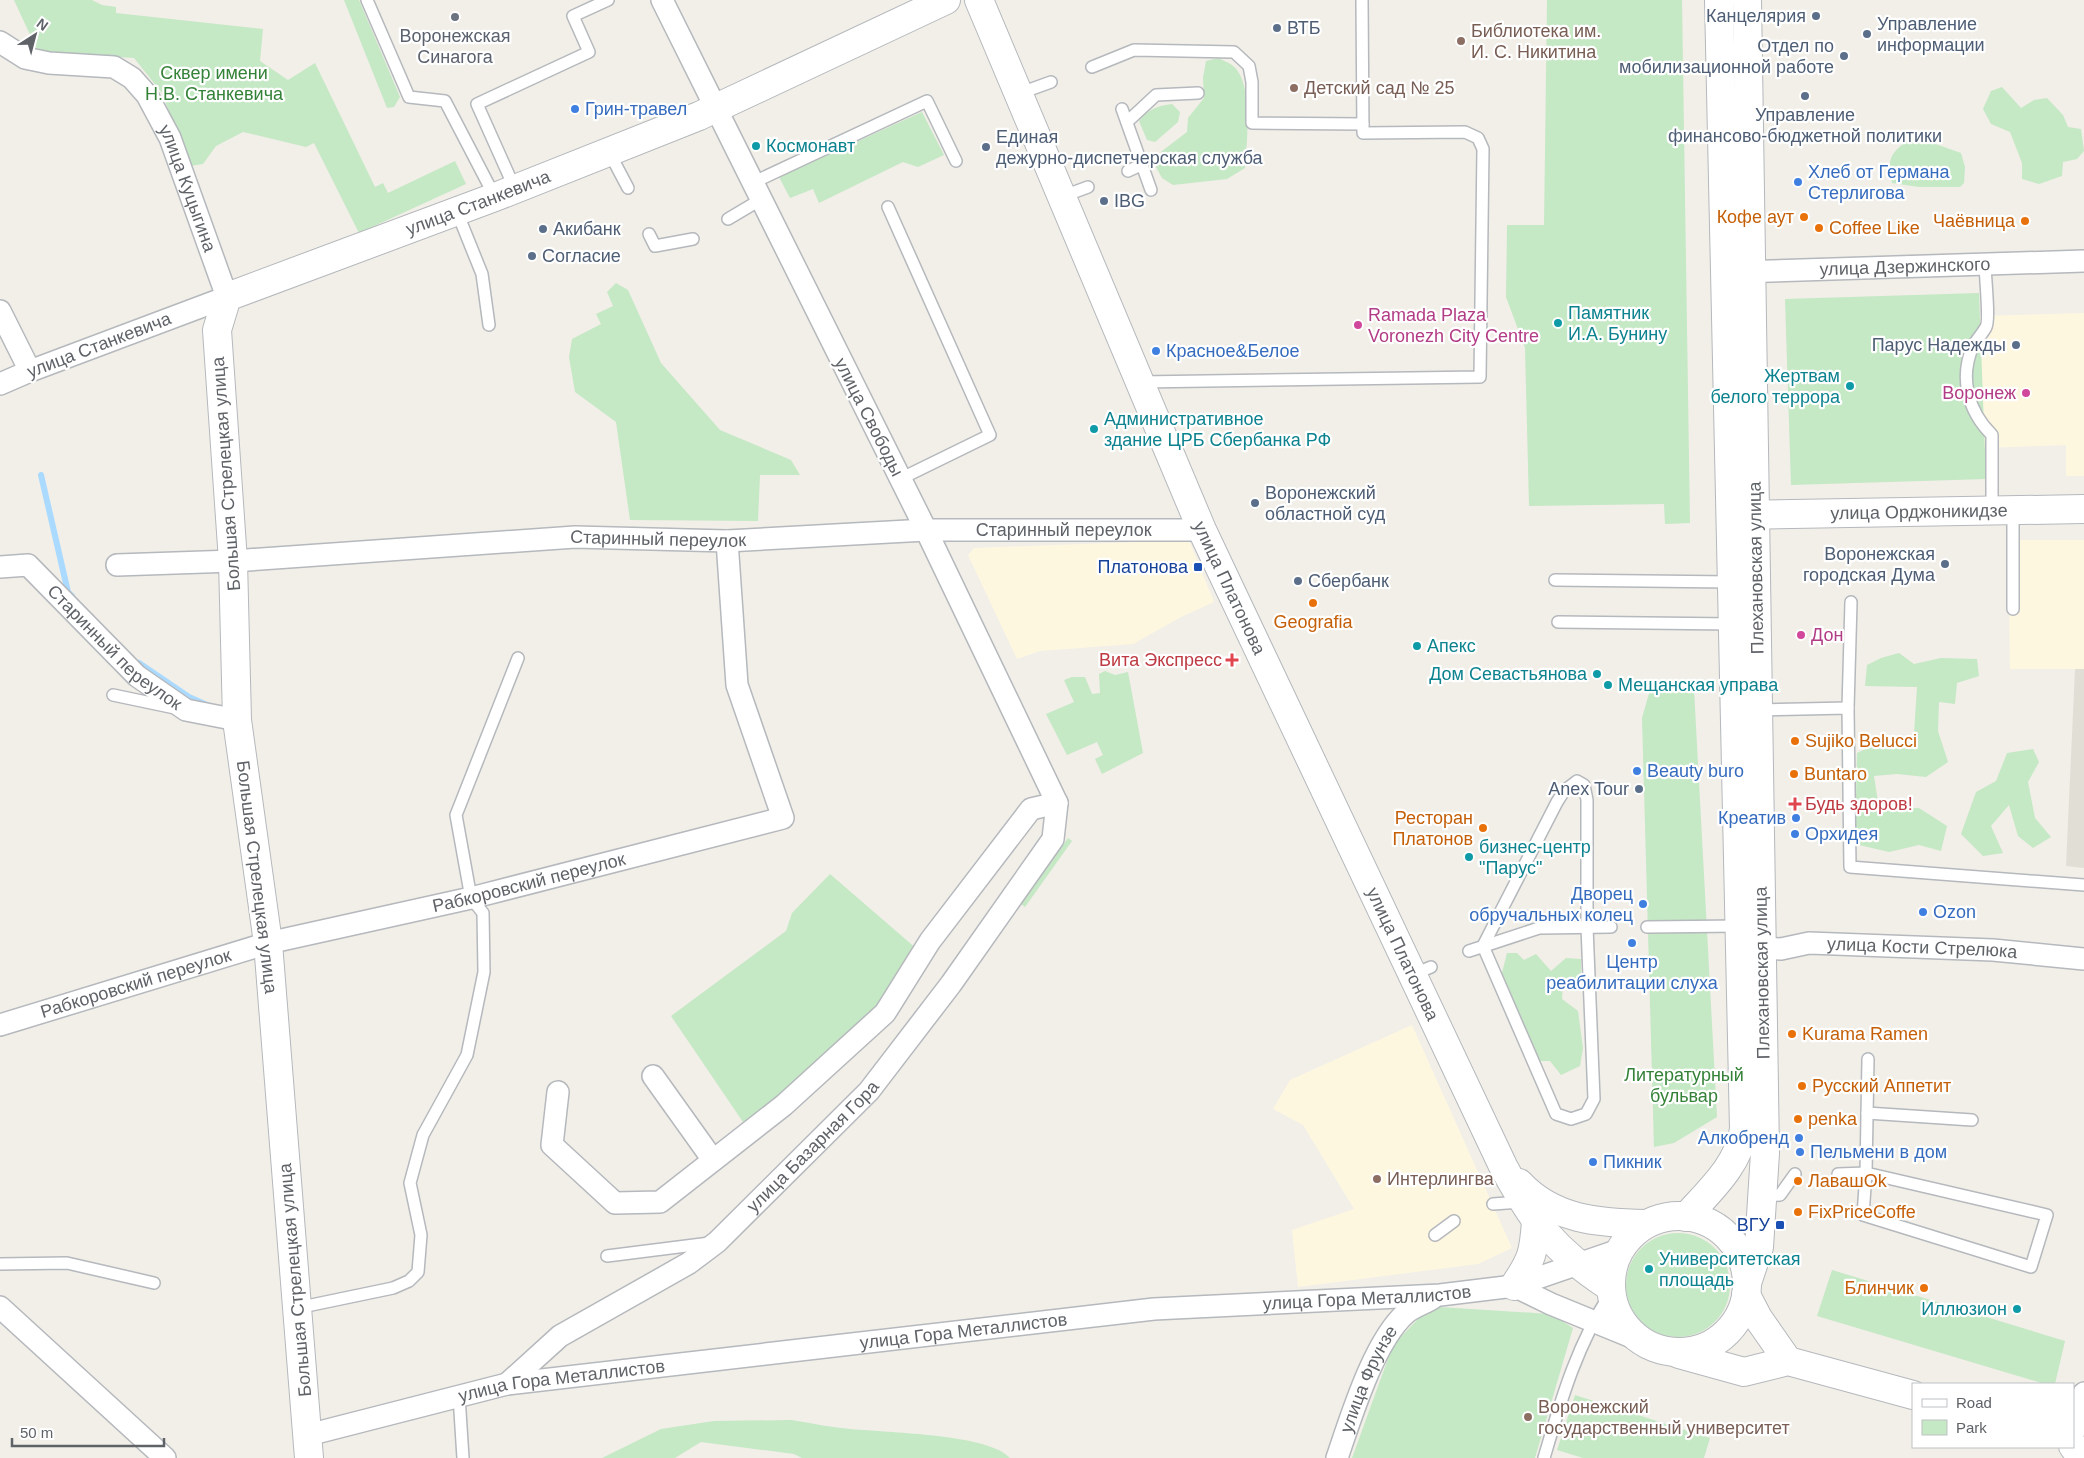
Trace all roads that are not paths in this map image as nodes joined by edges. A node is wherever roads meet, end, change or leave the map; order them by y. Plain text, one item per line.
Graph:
1 (367, 0) edge
2 (608, 0) edge
3 (662, 0) edge
4 (946, 0) edge
5 (979, 0) edge
6 (1362, 0) edge
7 (1719, 0) edge
8 (1747, 0) edge
9 (0, 42) edge
10 (1092, 67) dead end
11 (1051, 82) dead end
12 (1198, 93) dead end
13 (1018, 94) junction
14 (1122, 109) dead end
15 (715, 110) junction
16 (1127, 122) junction
17 (1363, 124) junction
18 (609, 152) junction
19 (956, 161) dead end
20 (1141, 166) junction
21 (1128, 171) dead end
22 (1088, 187) dead end
23 (628, 188) dead end
24 (1150, 190) dead end
25 (756, 191) junction
26 (505, 193) junction
27 (1061, 197) junction
28 (888, 207) dead end
29 (457, 212) junction
30 (728, 219) dead end
31 (649, 234) dead end
32 (693, 239) dead end
33 (2084, 261) edge
34 (1985, 264) junction
35 (1738, 272) junction
36 (227, 297) junction
37 (0, 311) edge
38 (490, 325) dead end
39 (30, 371) junction
40 (1139, 382) junction
41 (0, 384) edge
42 (900, 479) junction
43 (2084, 509) edge
44 (2003, 510) junction
45 (1742, 515) junction
46 (926, 530) junction
47 (1202, 530) junction
48 (727, 541) junction
49 (233, 561) junction
50 (117, 565) dead end
51 (0, 567) edge
52 (1555, 580) dead end
53 (1731, 582) junction
54 (1850, 602) dead end
55 (2013, 609) dead end
56 (1558, 622) dead end
57 (1732, 624) junction
58 (518, 658) dead end
59 (113, 695) dead end
60 (1848, 708) junction
61 (186, 710) junction
62 (1758, 710) junction
63 (237, 720) junction
64 (1057, 803) junction
65 (2084, 885) edge
66 (471, 898) junction
67 (1586, 927) junction
68 (1611, 927) dead end
69 (1647, 927) dead end
70 (1747, 940) junction
71 (268, 943) junction
72 (1483, 946) junction
73 (1469, 951) dead end
74 (2084, 958) edge
75 (0, 1024) edge
76 (1868, 1059) dead end
77 (652, 1076) dead end
78 (558, 1092) dead end
79 (1867, 1113) junction
80 (1972, 1120) dead end
81 (714, 1160) junction
82 (1503, 1166) junction
83 (1866, 1173) junction
84 (1795, 1174) dead end
85 (1838, 1174) dead end
86 (1764, 1196) junction
87 (1493, 1204) dead end
88 (1529, 1211) junction
89 (1686, 1217) junction
90 (1454, 1221) dead end
91 (1646, 1224) junction
92 (1435, 1235) dead end
93 (717, 1242) junction
94 (1619, 1250) junction
95 (607, 1256) dead end
96 (0, 1264) edge
97 (1578, 1266) junction
98 (154, 1283) dead end
99 (1514, 1286) junction
100 (1746, 1289) junction
101 (1610, 1290) junction
102 (1440, 1295) junction
103 (0, 1307) edge
104 (297, 1308) junction
105 (1592, 1321) junction
106 (1639, 1340) junction
107 (1673, 1352) junction
108 (1788, 1361) junction
109 (507, 1384) junction
110 (2084, 1393) edge
111 (1912, 1395) edge
112 (459, 1396) junction
113 (2074, 1431) edge
114 (308, 1447) edge
115 (2073, 1448) edge
116 (165, 1458) edge
117 (463, 1458) edge
118 (1337, 1458) edge
119 (1544, 1458) edge
120 (2082, 1458) edge

1 - 26 lane
2 - 26 lane
3 - 15 street, улица Свободы
4 - 15 street, улица Станкевича
5 - 13 street, улица Платонова
6 - 17 lane
7 - 35 street, Плехановская улица
8 - 35 street, Плехановская улица
9 - 36 street, улица Куцыгина
10 - 17 lane
11 - 13 lane
12 - 16 lane
13 - 27 street, улица Платонова
14 - 16 lane
15 - 18 street, улица Станкевича
15 - 25 street, улица Свободы
16 - 20 lane
17 - 40 lane
18 - 23 lane
18 - 26 street, улица Станкевича
19 - 25 lane
20 - 21 lane
20 - 24 lane
22 - 27 lane
25 - 30 lane
25 - 42 street, улица Свободы
26 - 29 street, улица Станкевича
27 - 40 street, улица Платонова
28 - 42 lane
29 - 36 street, улица Станкевича
29 - 38 lane
31 - 32 lane
33 - 34 street, улица Дзержинского
34 - 35 street, улица Дзержинского
34 - 44 lane
35 - 45 street, Плехановская улица
36 - 39 street, улица Станкевича
36 - 49 street, Большая Стрелецкая улица
37 - 39 street
39 - 41 street, улица Станкевича
40 - 47 street, улица Платонова
42 - 46 street, улица Свободы
43 - 44 street, улица Орджоникидзе
44 - 45 street, улица Орджоникидзе
44 - 55 lane
45 - 53 street, Плехановская улица
45 - 62 street, Плехановская улица
46 - 47 street, Старинный переулок
46 - 48 street, Старинный переулок
46 - 64 street, улица Свободы
47 - 82 street, улица Платонова
48 - 49 street, Старинный переулок
48 - 66 street, Рабкоровский переулок
49 - 50 street, Старинный переулок
49 - 63 street, Большая Стрелецкая улица
51 - 61 street, Старинный переулок
52 - 53 lane
53 - 57 street, Плехановская улица
54 - 60 lane
56 - 57 lane
57 - 70 street, Плехановская улица
58 - 66 lane
59 - 61 lane
60 - 62 lane
60 - 65 lane
61 - 63 street, Старинный переулок
62 - 70 street, Плехановская улица
63 - 71 street, Большая Стрелецкая улица
64 - 81 street
64 - 93 street, улица Базарная Гора
66 - 71 street, Рабкоровский переулок
66 - 104 lane
67 - 68 lane
67 - 72 lane
67 - 72 lane
67 - 72 lane
69 - 70 lane
70 - 74 street, улица Кости Стрелюка
70 - 86 street, Плехановская улица
70 - 89 street, Плехановская улица
71 - 75 street, Рабкоровский переулок
71 - 104 street, Большая Стрелецкая улица
72 - 73 lane
76 - 79 lane
77 - 81 street
78 - 81 street
79 - 80 lane
79 - 83 lane
82 - 88 street, улица Платонова
82 - 91 street, улица Платонова
83 - 83 lane
83 - 85 lane
84 - 86 lane
86 - 100 street, Плехановская улица
87 - 88 lane
88 - 97 street, улица Платонова
88 - 99 street
89 - 91 street
89 - 100 street
90 - 92 lane
91 - 94 street
93 - 95 lane
93 - 109 street, улица Базарная Гора
94 - 97 street, улица Гора Металлистов
94 - 101 street
96 - 98 lane
97 - 99 street, улица Гора Металлистов
97 - 101 street, улица Платонова
99 - 102 street, улица Гора Металлистов
99 - 105 street
100 - 107 street
100 - 108 street
101 - 105 lane
101 - 106 street
102 - 109 street, улица Гора Металлистов
102 - 118 street, улица Фрунзе
103 - 116 street
104 - 114 street, Большая Стрелецкая улица
105 - 106 street
105 - 119 lane
106 - 107 street
107 - 108 street
108 - 111 street
109 - 112 street, улица Гора Металлистов
110 - 113 street
112 - 114 street, улица Гора Металлистов
112 - 117 lane
115 - 120 street

